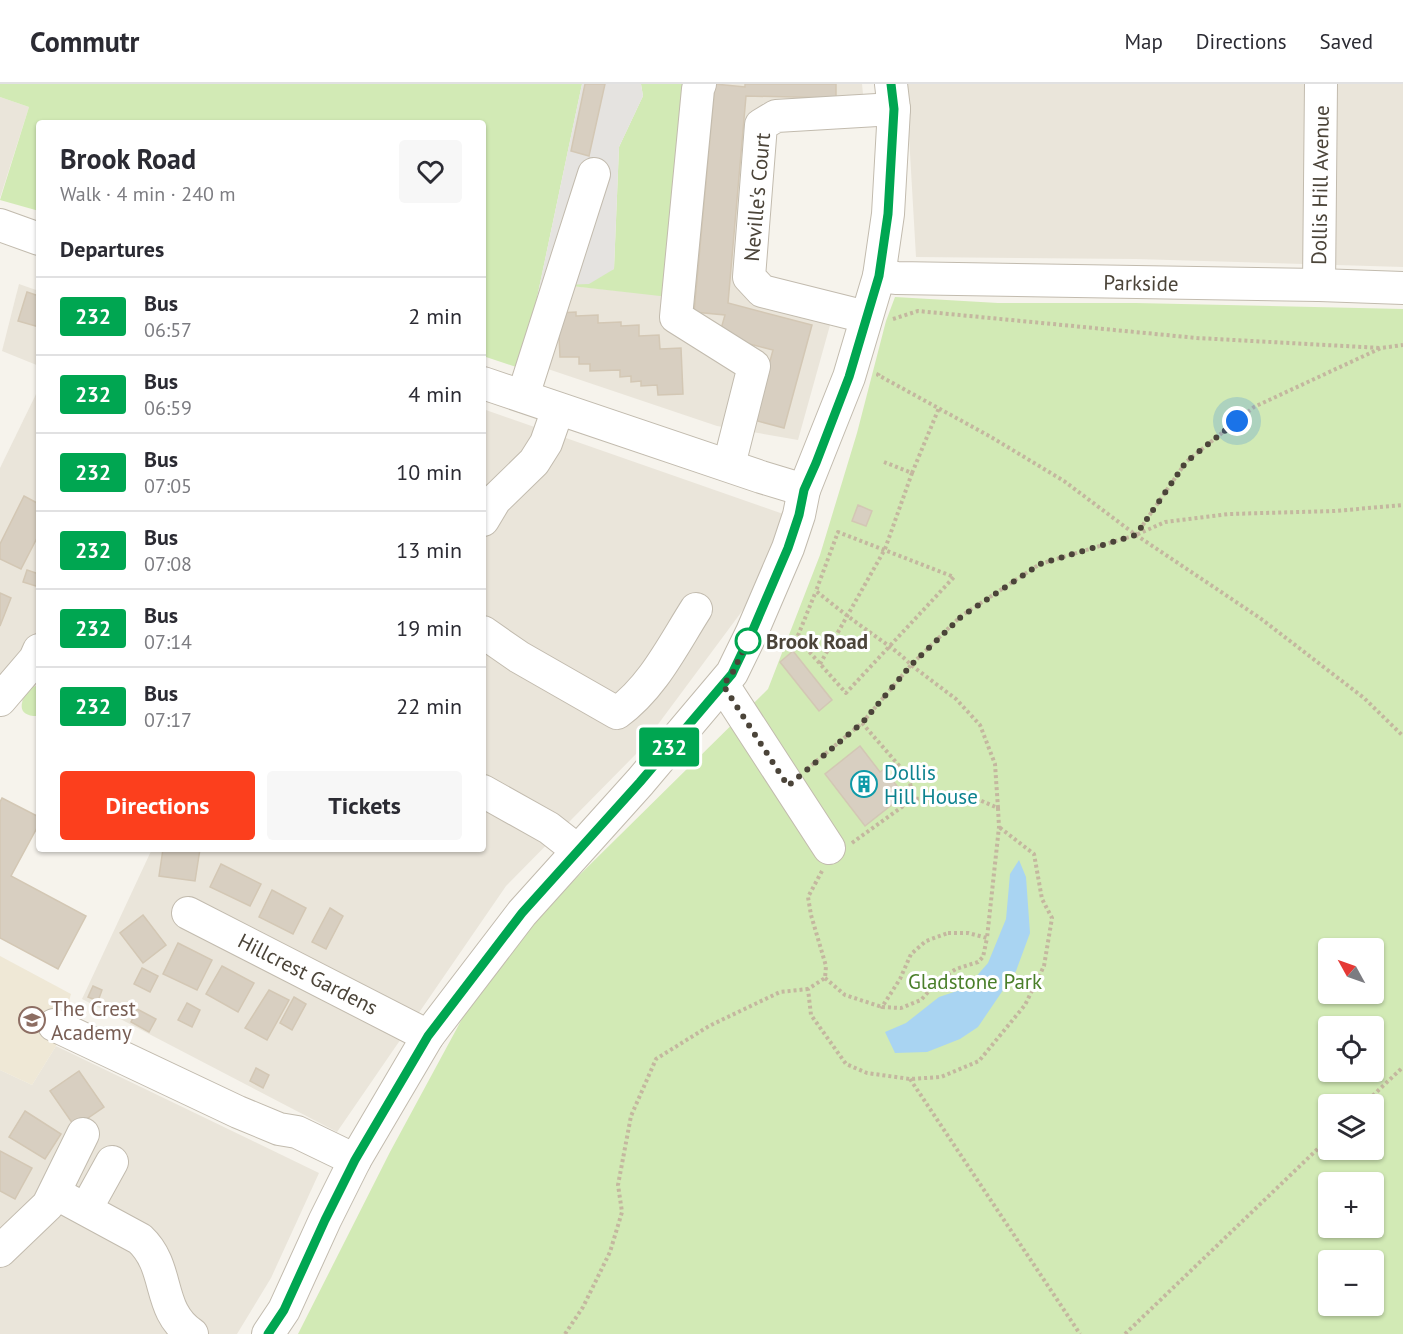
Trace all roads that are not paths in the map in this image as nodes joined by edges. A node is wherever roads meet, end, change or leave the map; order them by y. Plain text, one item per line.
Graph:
1 (700, 84) edge
2 (1321, 84) edge
3 (892, 97) edge
4 (594, 174) dead end
5 (2, 232) edge
6 (36, 238) edge
7 (879, 276) junction
8 (1319, 285) junction
9 (1403, 288) edge
10 (876, 319) junction
11 (486, 384) edge
12 (523, 396) junction
13 (558, 409) junction
14 (729, 465) junction
15 (804, 490) junction
16 (486, 515) edge
17 (696, 609) dead end
18 (486, 634) edge
19 (36, 659) edge
20 (723, 685) junction
21 (2, 697) edge
22 (486, 793) edge
23 (829, 848) road end
24 (577, 850) junction
25 (188, 914) dead end
26 (54, 1025) dead end
27 (428, 1036) junction
28 (83, 1134) dead end
29 (355, 1160) junction
30 (112, 1162) dead end
31 (55, 1193) junction
32 (86, 1209) junction
33 (0, 1251) edge
34 (192, 1334) edge
35 (268, 1334) edge

1 - 14 street
2 - 8 street, Dollis Hill Avenue
3 - 7 street
3 - 10 street, Neville's Court
4 - 12 street
5 - 6 street
7 - 8 street, Parkside
7 - 10 street
8 - 9 street, Parkside
10 - 15 street
11 - 12 street
12 - 13 street
13 - 14 street
13 - 16 street
14 - 15 street
15 - 20 street
17 - 18 street
19 - 21 street
20 - 23 street
20 - 24 street
22 - 24 street
24 - 27 street
25 - 27 street, Hillcrest Gardens
26 - 29 street
27 - 29 street
28 - 31 street
29 - 35 street
30 - 32 street
31 - 32 street
31 - 33 street
32 - 34 street

